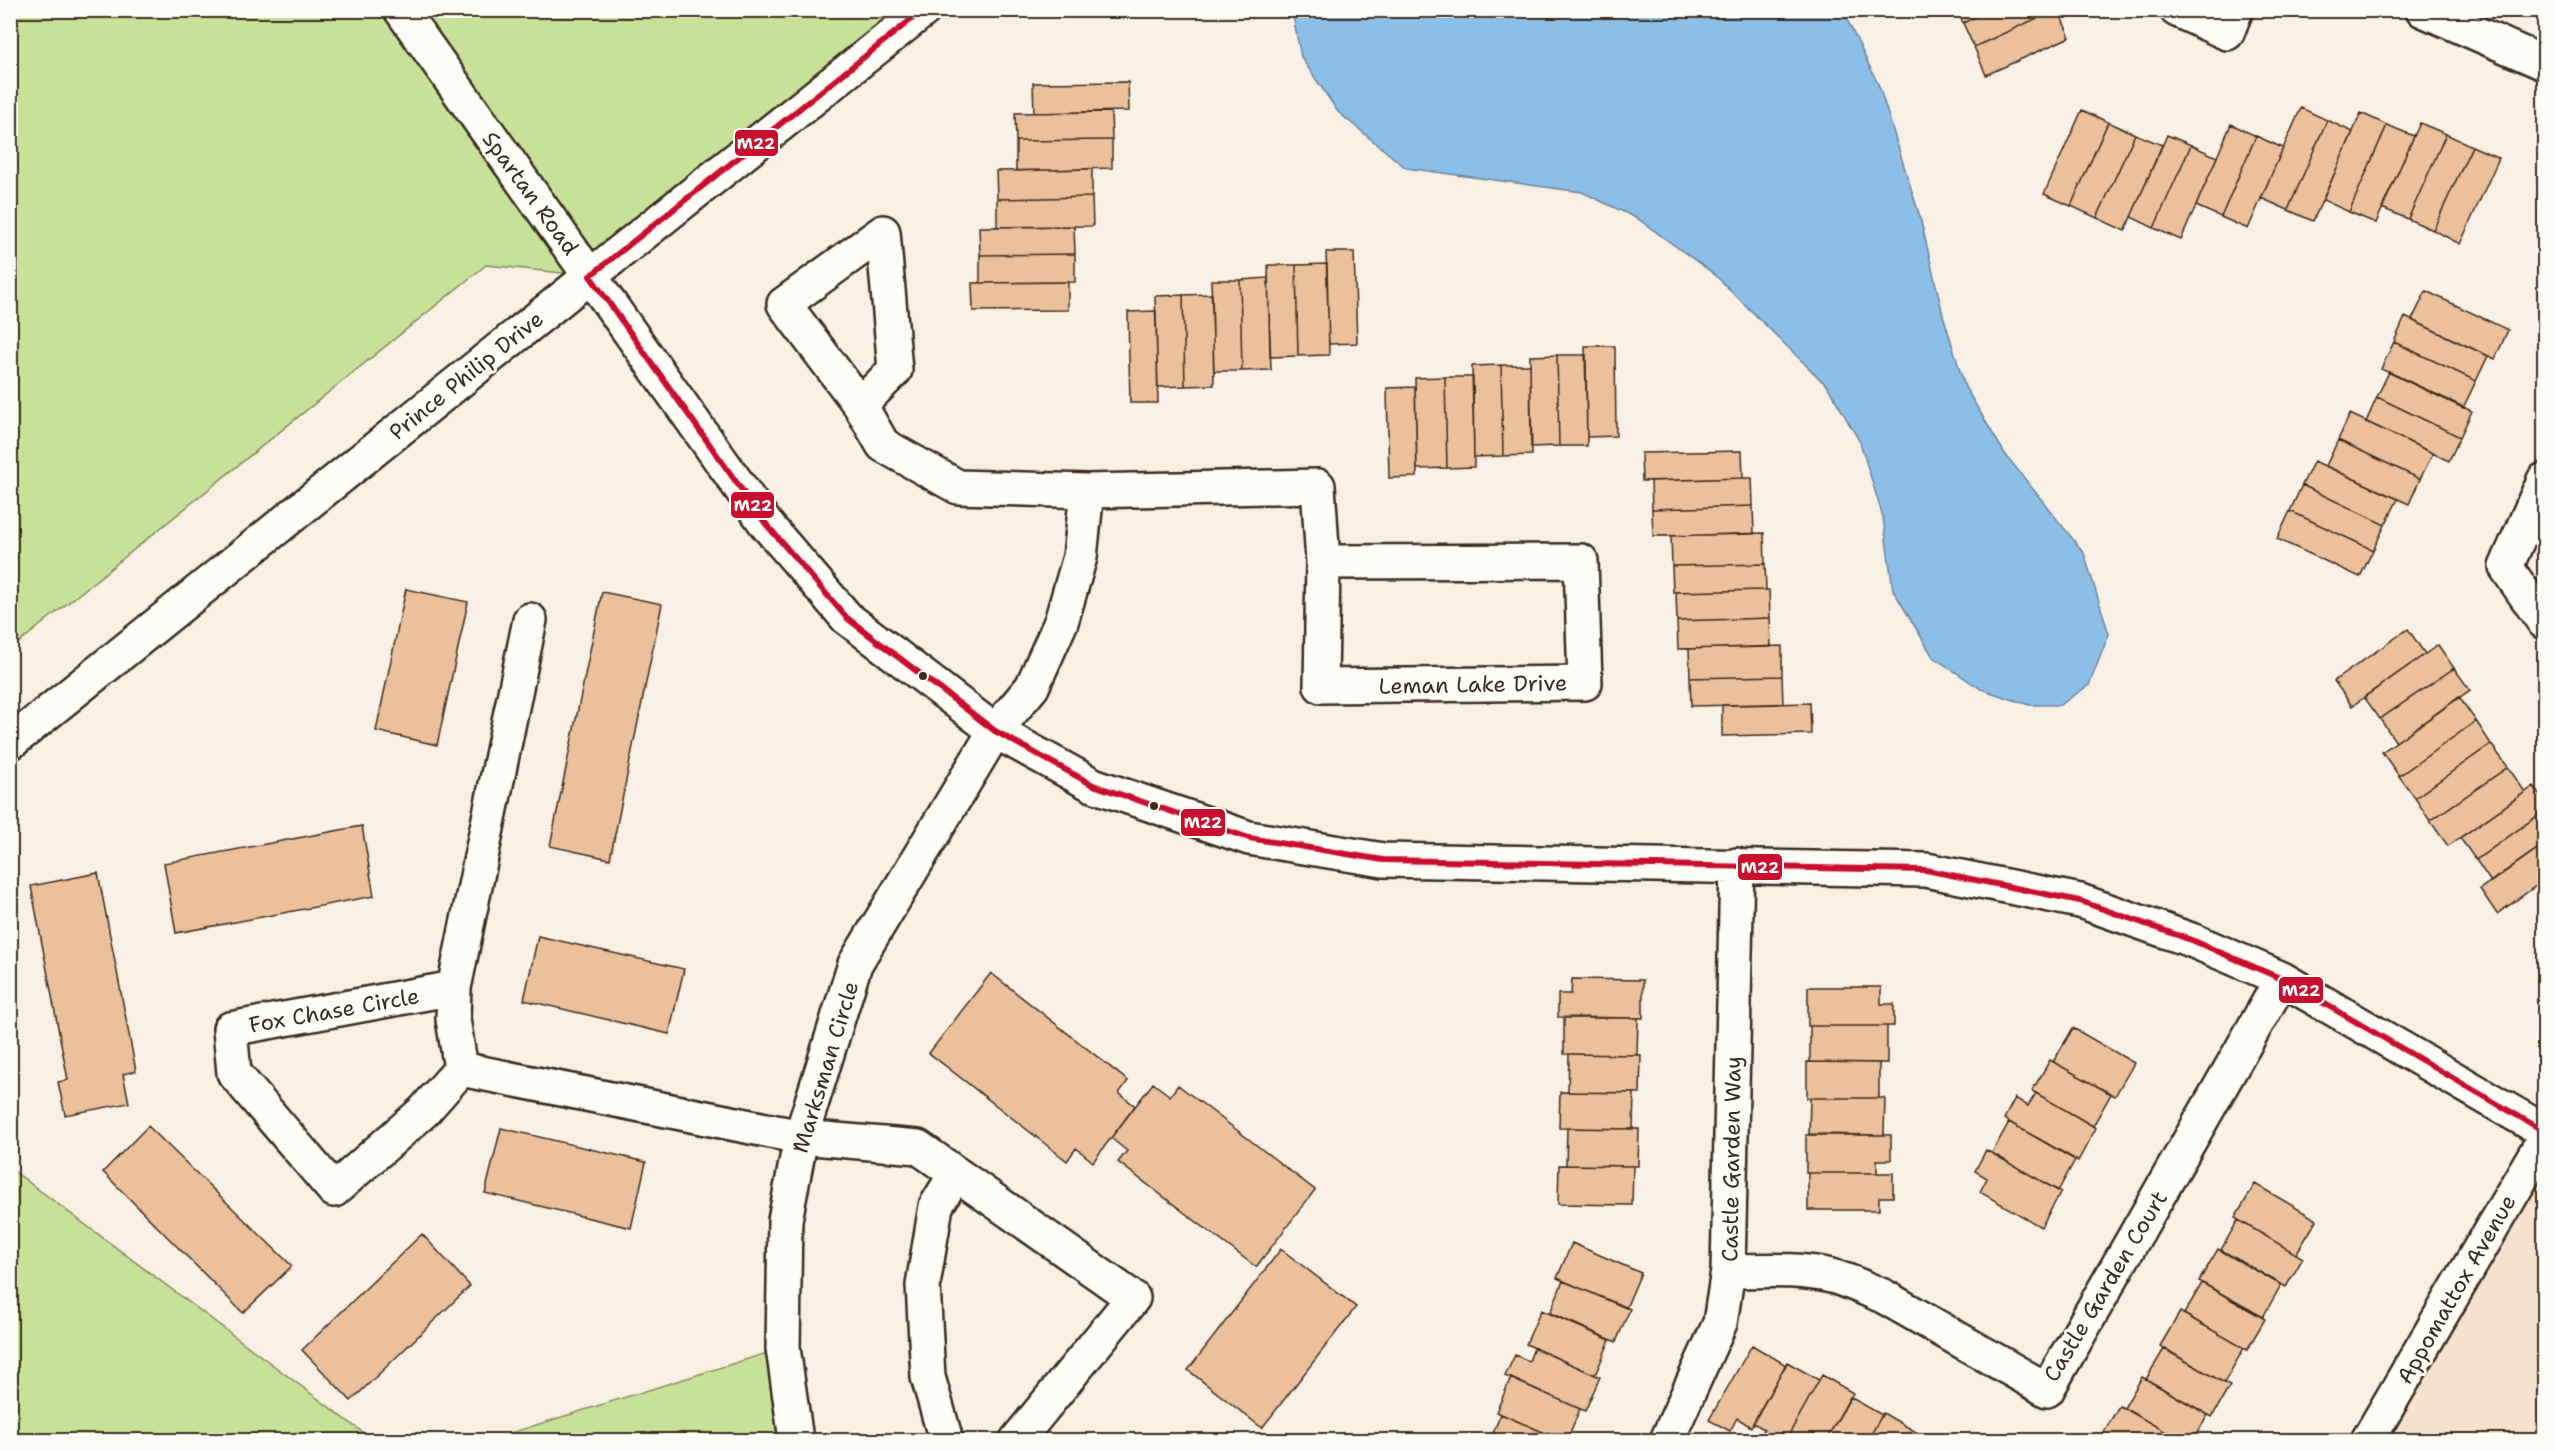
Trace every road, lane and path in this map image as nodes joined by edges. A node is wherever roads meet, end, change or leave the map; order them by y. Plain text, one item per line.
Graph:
1 (401, 10) edge
2 (924, 10) edge
3 (2177, 10) edge
4 (2236, 10) edge
5 (2423, 10) edge
6 (2544, 63) edge
7 (590, 276) junction
8 (860, 405) junction
9 (2544, 480) edge
10 (1087, 492) junction
11 (1323, 562) junction
12 (530, 620) dead end
13 (2544, 622) edge
14 (995, 731) junction
15 (10, 743) edge
16 (1737, 865) junction
17 (2282, 978) junction
18 (454, 988) junction
19 (461, 1069) junction
20 (2544, 1131) edge
21 (801, 1137) junction
22 (2544, 1138) edge
23 (955, 1175) junction
24 (1728, 1271) junction
25 (796, 1440) edge
26 (946, 1440) edge
27 (1017, 1440) edge
28 (1667, 1440) edge
29 (2368, 1440) edge

1 - 7 street, Spartan Road
2 - 7 street, Prince Philip Drive
3 - 4 street
5 - 6 street
7 - 14 street, Spartan Road
7 - 15 street, Prince Philip Drive
8 - 8 street, Leman Lake Drive
8 - 10 street, Leman Lake Drive
9 - 13 street
10 - 11 street, Leman Lake Drive
10 - 14 street
11 - 11 street, Leman Lake Drive
12 - 18 street, Fox Chase Circle
14 - 16 street, Spartan Road
14 - 21 street, Marksman Circle
16 - 17 street, Spartan Road
16 - 24 street, Castle Garden Way
17 - 20 street, Spartan Road
17 - 24 street, Castle Garden Court
18 - 19 street, Fox Chase Circle
18 - 19 street, Fox Chase Circle
19 - 21 street
21 - 23 street
21 - 25 street, Marksman Circle
22 - 29 street, Appomattox Avenue
23 - 26 street
23 - 27 street
24 - 28 street, Castle Garden Way

